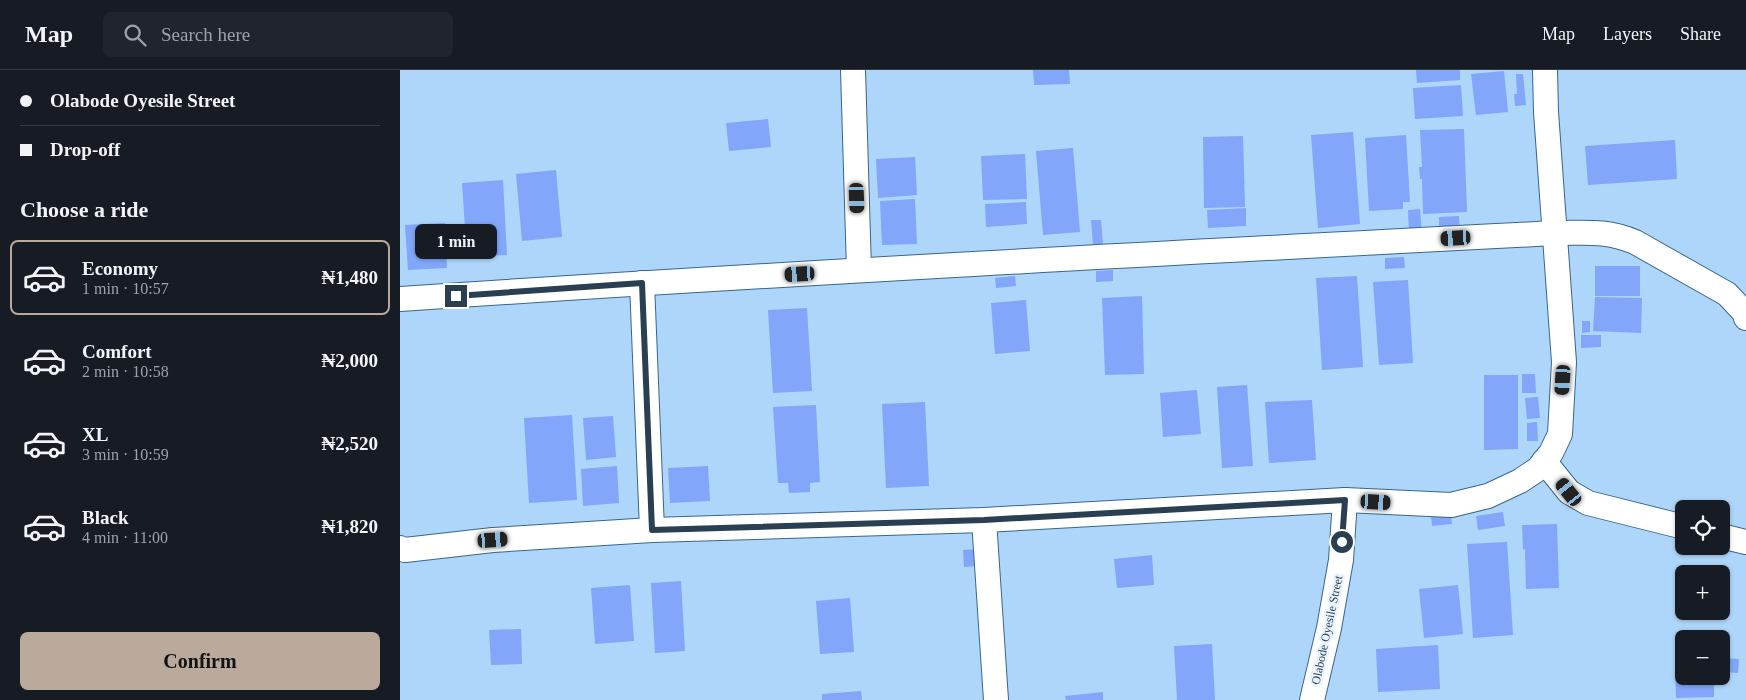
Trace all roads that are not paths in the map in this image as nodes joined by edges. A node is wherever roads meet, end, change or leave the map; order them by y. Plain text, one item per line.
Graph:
1 (853, 70) edge
2 (1546, 70) edge
3 (1556, 233) junction
4 (859, 270) junction
5 (642, 283) junction
6 (400, 299) edge
7 (1742, 305) edge
8 (1544, 462) junction
9 (1345, 500) junction
10 (984, 520) junction
11 (1675, 525) edge
12 (652, 530) junction
13 (1730, 538) edge
14 (1746, 542) edge
15 (400, 548) edge
16 (996, 700) edge
17 (1312, 700) edge

1 - 4 street
2 - 3 street
3 - 4 street
3 - 7 street
3 - 8 street
4 - 5 street
5 - 6 street
5 - 12 street
8 - 9 street
8 - 11 street
9 - 10 street
9 - 17 street, Olabode Oyesile Street
10 - 12 street
10 - 16 street
12 - 15 street
13 - 14 street

